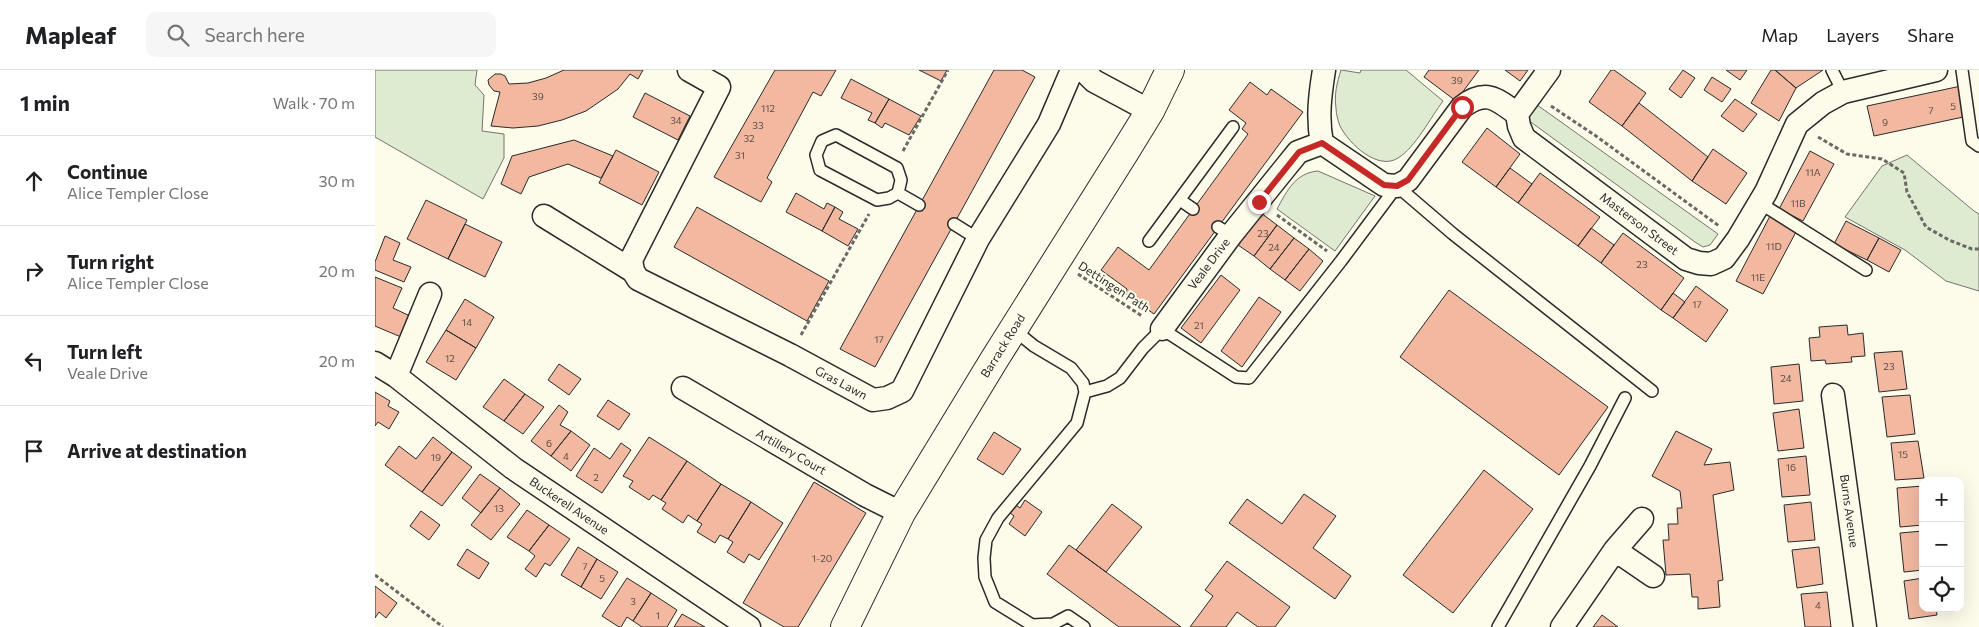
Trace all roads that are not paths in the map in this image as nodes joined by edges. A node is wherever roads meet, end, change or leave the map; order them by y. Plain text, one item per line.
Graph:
1 (689, 70) edge
2 (1072, 70) edge
3 (1083, 70) edge
4 (1170, 70) edge
5 (1324, 70) edge
6 (1549, 70) edge
7 (1831, 70) edge
8 (1936, 70) edge
9 (1962, 70) edge
10 (723, 78) edge
11 (1843, 92) junction
12 (1150, 111) junction
13 (1517, 114) junction
14 (1233, 127) dead end
15 (1322, 143) junction
16 (1979, 146) edge
17 (1397, 186) junction
18 (898, 193) junction
19 (1180, 200) junction
20 (1760, 203) junction
21 (919, 205) dead end
22 (1193, 209) dead end
23 (544, 216) dead end
24 (955, 224) dead end
25 (978, 239) junction
26 (1149, 241) dead end
27 (1866, 270) dead end
28 (633, 271) junction
29 (430, 294) dead end
30 (1013, 329) junction
31 (1161, 329) junction
32 (375, 363) edge
33 (395, 376) junction
34 (683, 388) dead end
35 (1652, 391) dead end
36 (1085, 392) junction
37 (1833, 395) dead end
38 (1625, 398) dead end
39 (901, 513) junction
40 (1642, 519) dead end
41 (1615, 550) junction
42 (1653, 576) dead end
43 (1032, 626) edge
44 (749, 627) edge
45 (845, 627) edge
46 (1084, 627) edge
47 (1498, 627) edge
48 (1562, 627) edge
49 (1865, 627) edge

1 - 10 street
2 - 25 street, Gras Lawn
3 - 12 street
4 - 12 street, Barrack Road
5 - 15 street
6 - 13 street
7 - 11 lane
8 - 11 street, Masterson Street
9 - 16 lane
10 - 28 street
11 - 20 street, Masterson Street
12 - 30 street, Barrack Road
13 - 17 street
13 - 20 street, Masterson Street
14 - 19 lane
15 - 17 street
15 - 31 street, Veale Drive
17 - 31 lane
17 - 35 lane
18 - 18 lane
18 - 21 lane
19 - 22 lane
19 - 26 lane
20 - 27 lane
23 - 28 street, Gras Lawn
24 - 25 lane
25 - 28 street, Gras Lawn
29 - 33 street
30 - 36 lane
30 - 39 street, Barrack Road
31 - 36 lane
32 - 33 street, Buckerell Avenue
33 - 44 street, Buckerell Avenue
34 - 39 street, Artillery Court
36 - 43 lane
37 - 49 street, Burns Avenue
38 - 47 lane
39 - 45 street, Barrack Road
40 - 41 street
41 - 42 street
41 - 48 street
43 - 46 lane

